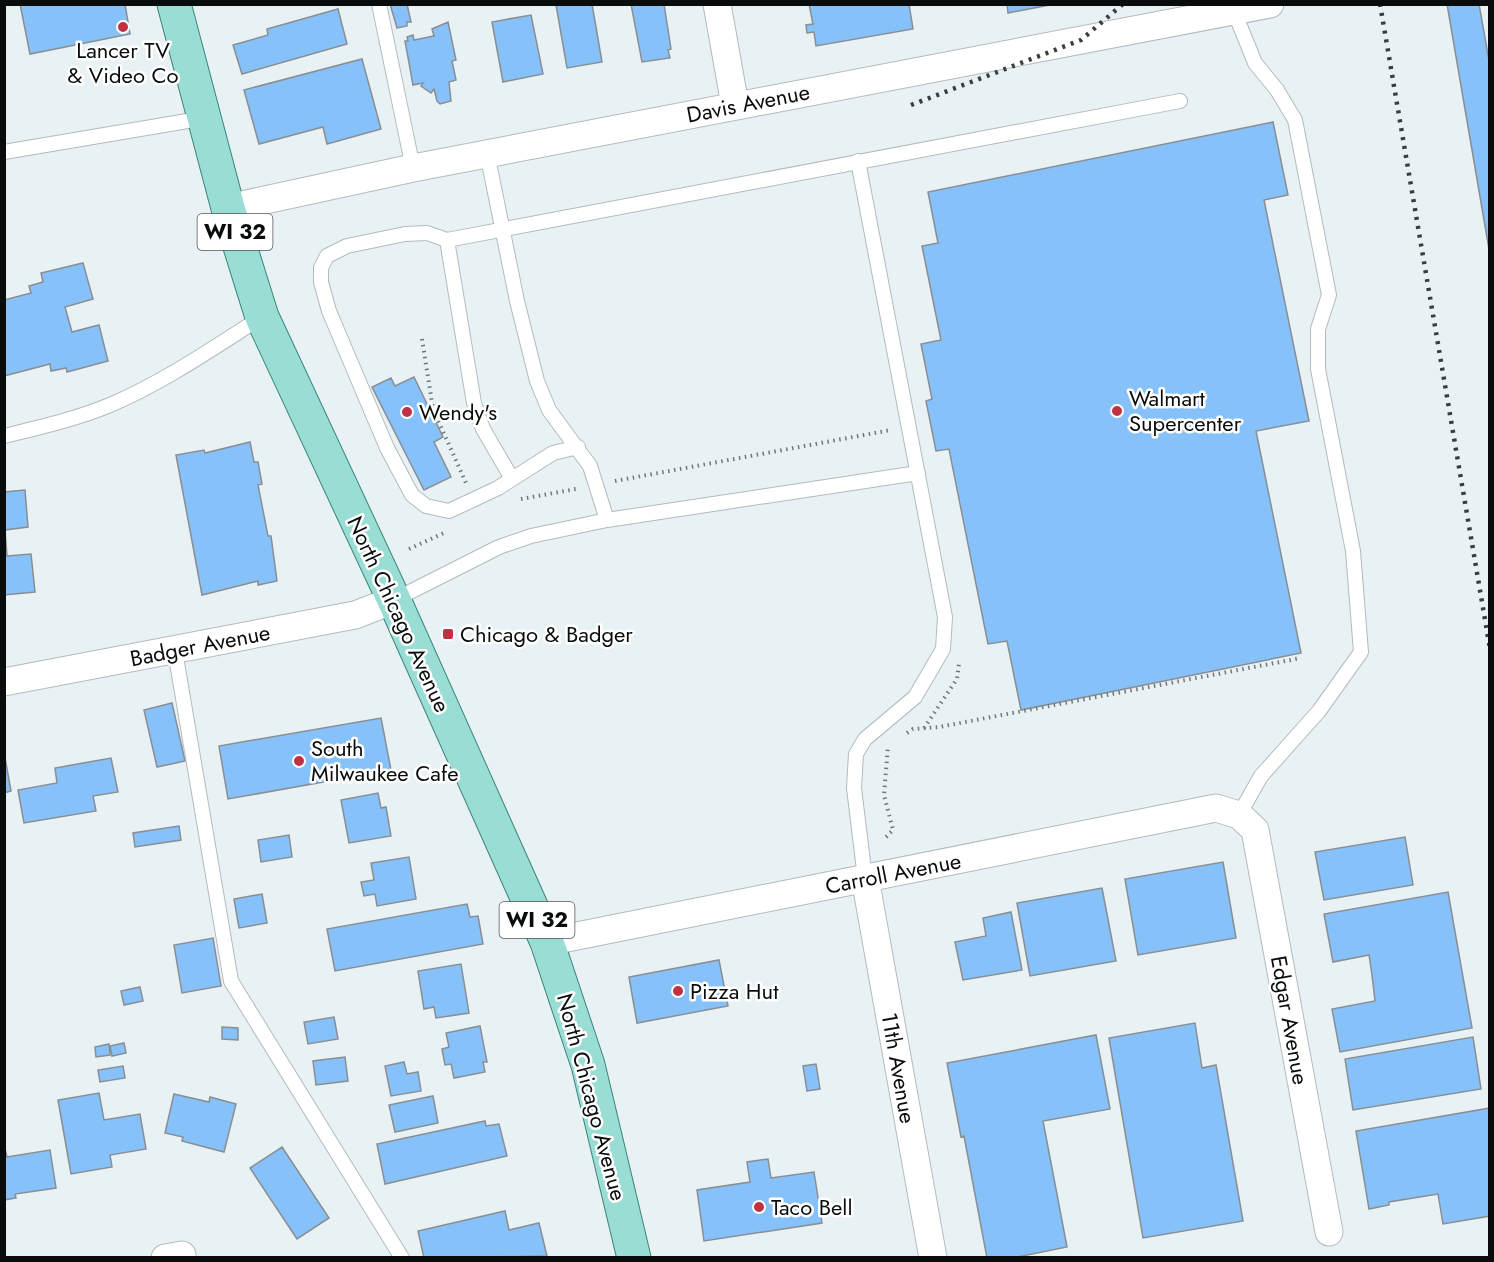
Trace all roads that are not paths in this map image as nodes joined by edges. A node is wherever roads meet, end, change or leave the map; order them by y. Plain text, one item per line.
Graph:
1 (174, 4) edge
2 (379, 4) edge
3 (717, 4) edge
4 (1270, 4) edge
5 (1234, 11) junction
6 (1180, 101) dead end
7 (735, 105) junction
8 (206, 118) junction
9 (4, 152) edge
10 (487, 153) junction
11 (858, 161) junction
12 (413, 168) junction
13 (228, 208) junction
14 (501, 228) junction
15 (447, 240) junction
16 (262, 317) junction
17 (4, 436) edge
18 (578, 447) junction
19 (918, 473) junction
20 (511, 477) junction
21 (607, 520) junction
22 (394, 600) junction
23 (175, 651) junction
24 (4, 682) edge
25 (1239, 815) junction
26 (865, 878) junction
27 (547, 942) junction
28 (1329, 1232) dead end
29 (402, 1257) edge
30 (634, 1257) edge
31 (933, 1257) edge

1 - 8 main road, North Chicago Avenue / WI 32
2 - 12 lane
3 - 7 street
4 - 5 street, Davis Avenue
5 - 7 street, Davis Avenue
5 - 25 lane
6 - 11 lane
7 - 10 street, Davis Avenue
8 - 9 lane
8 - 13 main road, North Chicago Avenue / WI 32
10 - 12 street, Davis Avenue
10 - 14 lane
11 - 14 lane
11 - 19 lane
12 - 13 street, Davis Avenue
13 - 16 main road, North Chicago Avenue / WI 32
14 - 15 lane
14 - 18 lane
15 - 20 lane
15 - 20 lane
16 - 17 lane
16 - 22 main road, North Chicago Avenue / WI 32
18 - 20 lane
18 - 21 lane
19 - 21 lane
19 - 26 lane
21 - 22 lane
22 - 23 street, Badger Avenue
22 - 27 main road, North Chicago Avenue / WI 32
23 - 24 street, Badger Avenue
23 - 29 lane
25 - 26 street, Carroll Avenue
25 - 28 street, Edgar Avenue
26 - 27 street, Carroll Avenue
26 - 31 street, 11th Avenue
27 - 30 main road, North Chicago Avenue / WI 32

